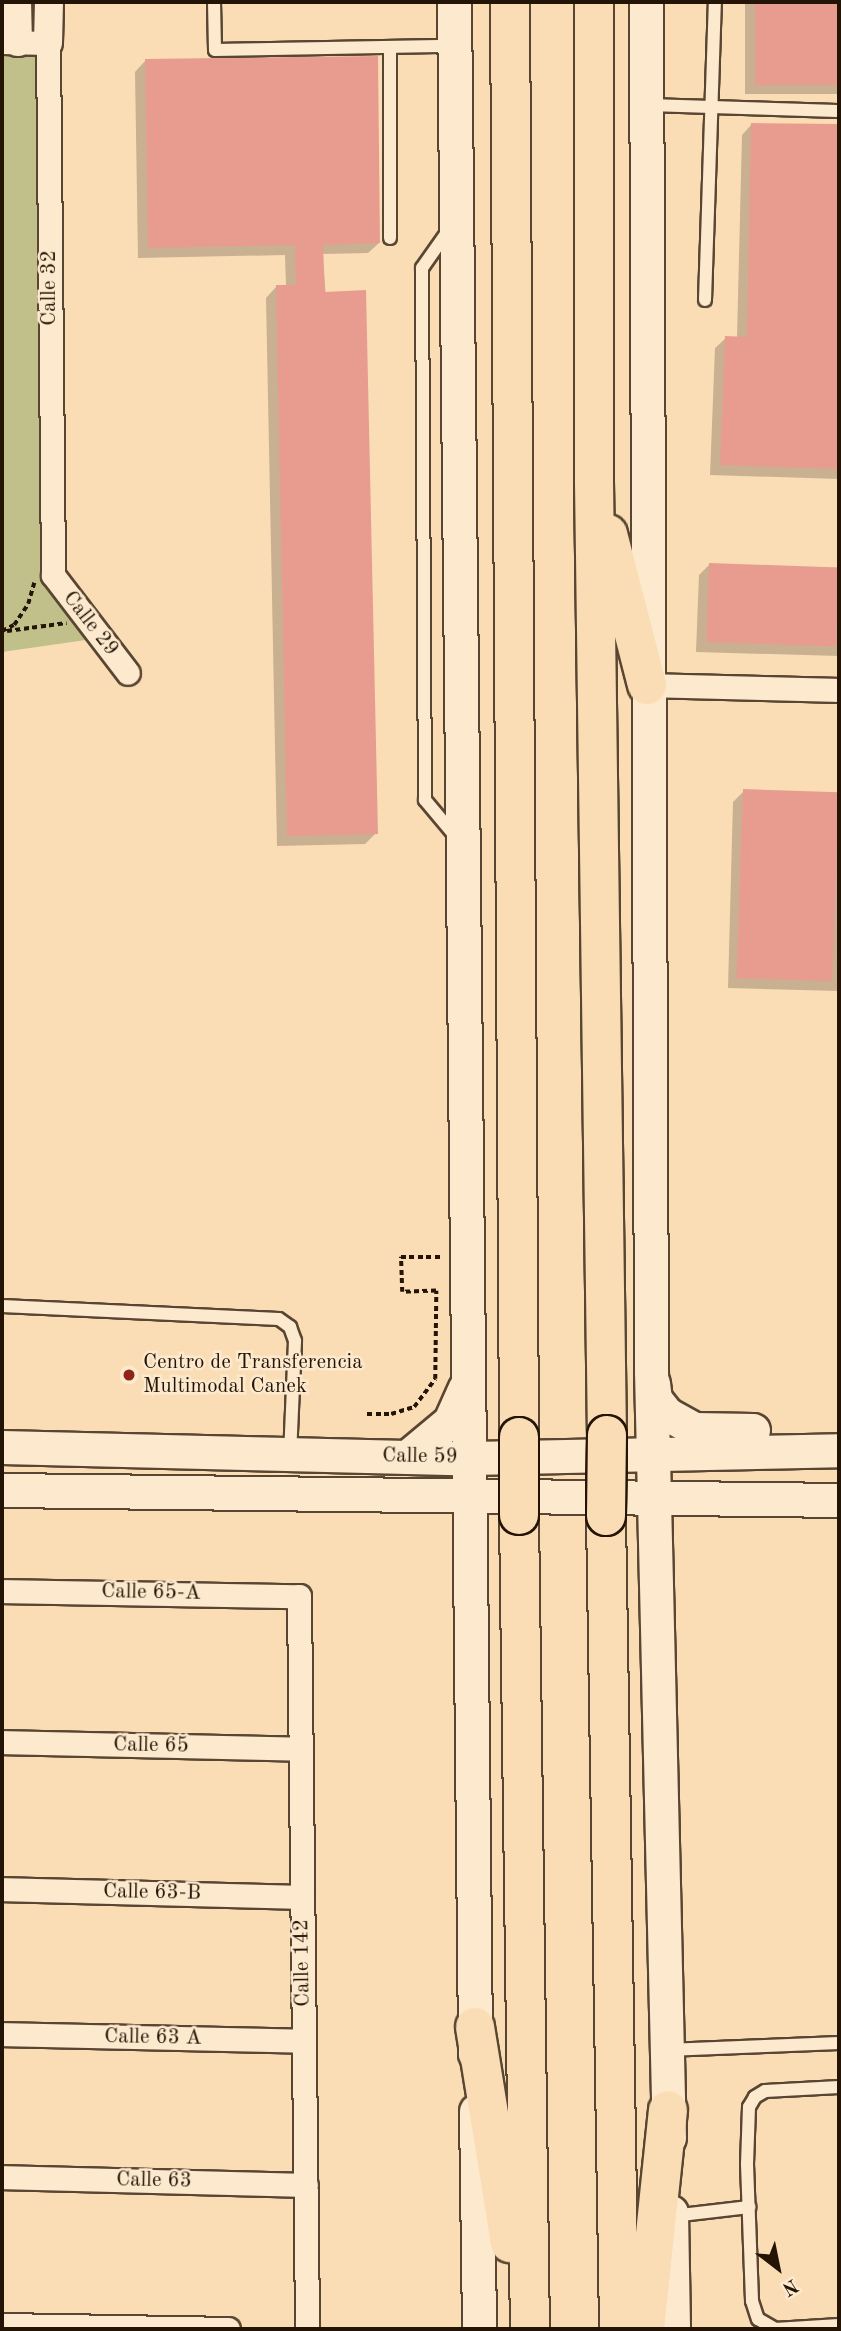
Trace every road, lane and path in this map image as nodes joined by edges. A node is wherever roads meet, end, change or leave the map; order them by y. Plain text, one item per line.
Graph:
1 (17, 2) edge
2 (49, 2) edge
3 (214, 2) edge
4 (454, 2) edge
5 (484, 2) edge
6 (510, 2) edge
7 (594, 2) edge
8 (646, 2) edge
9 (715, 2) edge
10 (10, 42) edge
11 (48, 43) junction
12 (454, 46) junction
13 (390, 47) junction
14 (646, 105) junction
15 (712, 107) junction
16 (839, 111) edge
17 (512, 166) junction
18 (390, 238) dead end
19 (705, 300) dead end
20 (594, 482) junction
21 (53, 570) junction
22 (88, 621) junction
23 (3, 631) edge
24 (128, 673) dead end
25 (647, 685) junction
26 (839, 690) edge
27 (443, 1257) dead end
28 (2, 1306) edge
29 (651, 1371) junction
30 (468, 1379) junction
31 (367, 1414) dead end
32 (839, 1433) edge
33 (2, 1447) edge
34 (839, 1450) edge
35 (290, 1454) junction
36 (653, 1454) junction
37 (407, 1457) junction
38 (468, 1458) junction
39 (2, 1490) edge
40 (468, 1494) junction
41 (655, 1495) junction
42 (839, 1500) edge
43 (2, 1591) edge
44 (299, 1596) joint
45 (2, 1742) edge
46 (301, 1749) junction
47 (2, 1889) edge
48 (302, 1896) junction
49 (475, 2027) junction
50 (2, 2034) edge
51 (304, 2042) junction
52 (839, 2043) edge
53 (667, 2050) junction
54 (839, 2087) edge
55 (668, 2110) junction
56 (2, 2177) edge
57 (306, 2185) junction
58 (749, 2207) junction
59 (671, 2216) junction
60 (2, 2325) edge
61 (839, 2325) edge
62 (228, 2329) edge
63 (307, 2329) edge
64 (479, 2329) edge
65 (524, 2329) edge
66 (530, 2329) edge
67 (619, 2329) edge
68 (645, 2329) edge
69 (673, 2329) edge

1 - 10 street
2 - 11 street, Calle 32
3 - 13 lane
4 - 12 main road
5 - 17 highway
6 - 17 highway
7 - 20 highway
8 - 14 main road
9 - 15 lane
10 - 11 street
11 - 21 street, Calle 32
12 - 13 lane
12 - 30 main road
13 - 18 lane
14 - 15 lane
14 - 25 main road
15 - 16 lane
15 - 19 lane
17 - 66 highway, bridge
20 - 25 highway
20 - 67 highway, bridge
21 - 22 street, Calle 29
21 - 23 path
22 - 23 path
22 - 24 street, Calle 29
25 - 26 street
25 - 29 main road
27 - 31 path
28 - 35 lane
29 - 32 main road
29 - 36 main road
30 - 37 main road
30 - 38 main road
33 - 35 main road, Calle 59
34 - 36 main road, Calle 59
35 - 37 main road, Calle 59
36 - 38 main road, Calle 59
36 - 41 main road
37 - 38 main road, Calle 59
38 - 40 main road
39 - 40 main road, Calle 59
40 - 41 main road, Calle 59
40 - 49 main road
41 - 42 main road, Calle 59
41 - 53 main road
43 - 44 street, Calle 65-A
44 - 46 street, Calle 142
45 - 46 street, Calle 65
46 - 48 street, Calle 142
47 - 48 street, Calle 63-B
48 - 51 street, Calle 142
49 - 64 main road
49 - 65 highway
50 - 51 street, Calle 63 A
51 - 57 street, Calle 142
52 - 53 lane
53 - 55 main road
54 - 58 lane
55 - 59 main road
55 - 68 highway
56 - 57 street, Calle 63
57 - 63 street, Calle 142
58 - 59 lane
58 - 61 lane
59 - 69 main road
60 - 62 street

